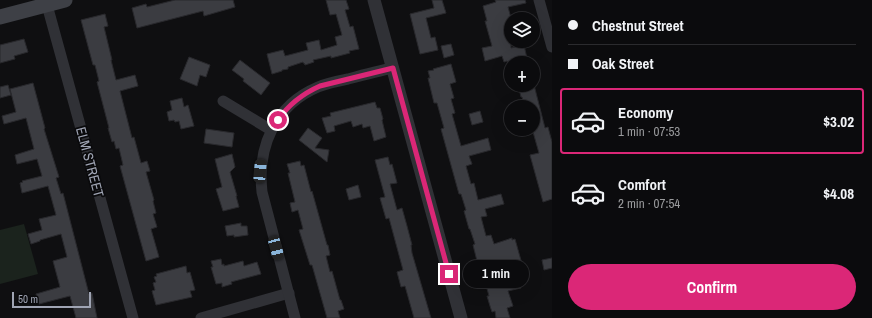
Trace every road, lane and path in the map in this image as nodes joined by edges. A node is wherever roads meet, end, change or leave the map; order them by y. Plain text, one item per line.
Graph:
1 (66, 0) edge
2 (374, 0) edge
3 (539, 0) edge
4 (46, 5) junction
5 (0, 17) edge
6 (552, 47) edge
7 (393, 68) junction
8 (223, 101) dead end
9 (271, 130) junction
10 (288, 293) junction
11 (133, 318) edge
12 (201, 318) edge
13 (295, 318) edge
14 (461, 318) edge

1 - 4 main road
2 - 7 street
3 - 6 street
4 - 5 main road
4 - 11 street, ELM STREET
7 - 9 street
7 - 14 street
8 - 9 street
9 - 10 street
10 - 12 street
10 - 13 street

